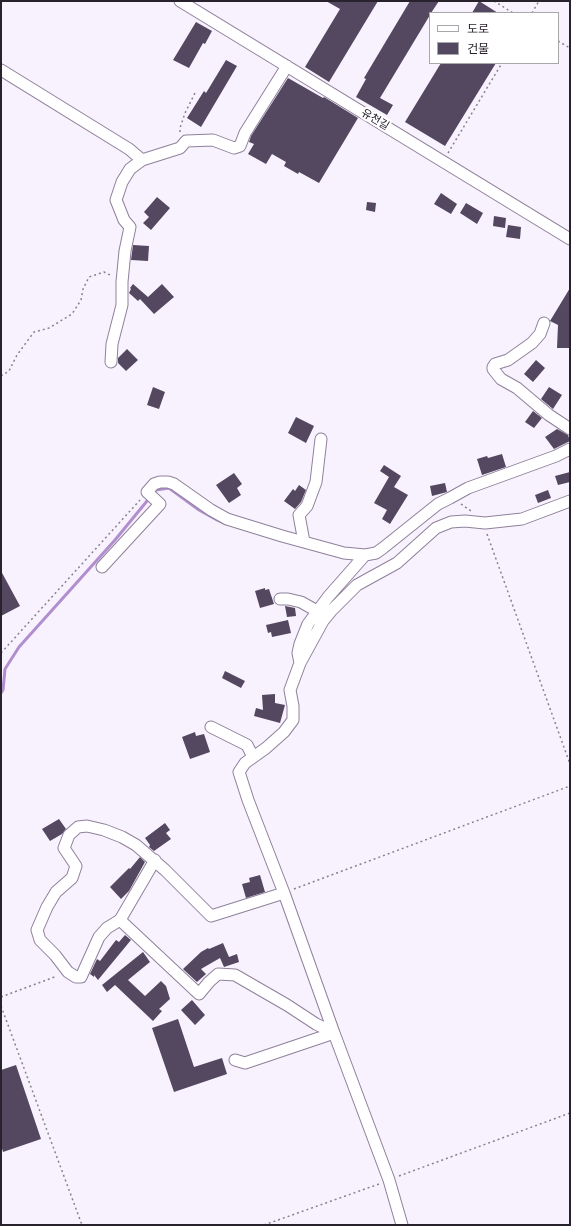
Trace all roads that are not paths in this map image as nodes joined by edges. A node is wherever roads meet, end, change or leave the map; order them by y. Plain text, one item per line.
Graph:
1 (180, 1) edge
2 (287, 66) junction
3 (1, 70) edge
4 (142, 160) junction
5 (570, 240) edge
6 (544, 322) dead end
7 (110, 362) dead end
8 (570, 429) edge
9 (321, 438) dead end
10 (570, 449) edge
11 (570, 501) edge
12 (304, 542) junction
13 (365, 555) junction
14 (102, 567) dead end
15 (280, 599) dead end
16 (318, 611) junction
17 (300, 663) junction
18 (211, 727) dead end
19 (253, 757) junction
20 (155, 860) junction
21 (284, 893) junction
22 (120, 920) junction
23 (334, 1033) junction
24 (235, 1060) dead end
25 (402, 1225) edge

1 - 2 street, 유천길
2 - 4 street
2 - 5 street, 유천길
3 - 4 street
4 - 7 street
6 - 8 street
9 - 12 street
10 - 13 street
11 - 17 street
12 - 13 street
12 - 14 street
13 - 16 street
15 - 16 street
16 - 17 street
17 - 19 street
18 - 19 street
19 - 21 street
20 - 21 street
20 - 22 street
20 - 22 street
21 - 23 street
22 - 23 street
23 - 24 street
23 - 25 street

